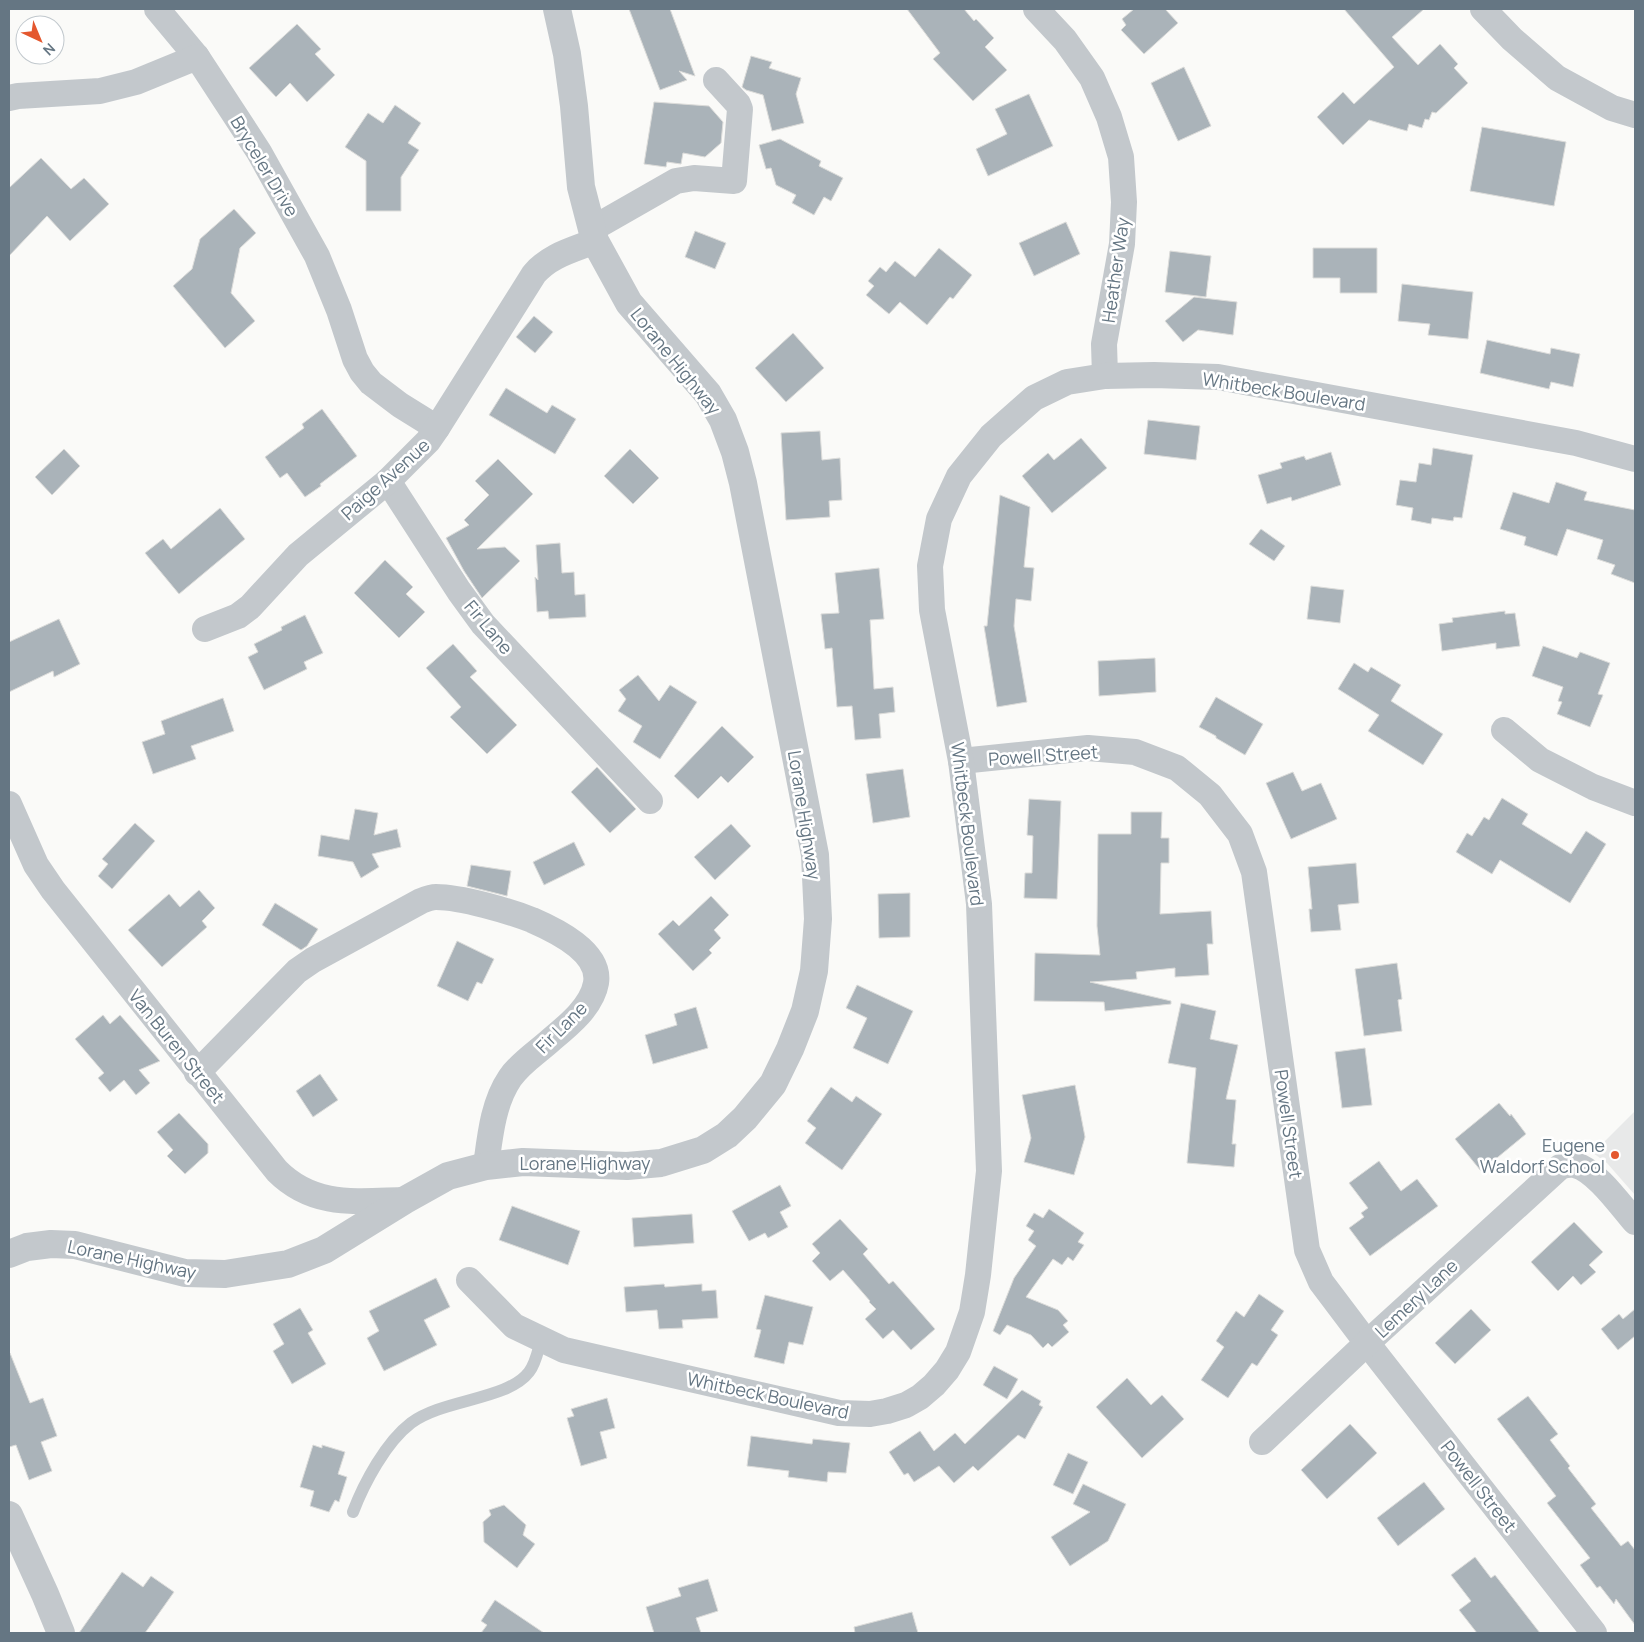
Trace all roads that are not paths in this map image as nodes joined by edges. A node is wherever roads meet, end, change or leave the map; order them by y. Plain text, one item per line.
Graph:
1 (157, 9) edge
2 (557, 9) edge
3 (1036, 9) edge
4 (1483, 9) edge
5 (197, 58) junction
6 (716, 80) dead end
7 (9, 98) edge
8 (1635, 114) edge
9 (593, 235) junction
10 (1105, 376) junction
11 (437, 428) junction
12 (1635, 459) edge
13 (388, 481) junction
14 (205, 629) dead end
15 (1504, 730) dead end
16 (961, 761) junction
17 (650, 801) dead end
18 (1635, 803) edge
19 (9, 804) edge
20 (198, 1073) junction
21 (486, 1166) junction
22 (405, 1200) junction
23 (1635, 1222) edge
24 (9, 1254) edge
25 (469, 1280) dead end
26 (541, 1340) junction
27 (1367, 1343) junction
28 (1262, 1442) dead end
29 (353, 1512) dead end
30 (9, 1515) edge
31 (61, 1633) edge
32 (1594, 1633) edge

1 - 5 street, Bryceler Drive
2 - 9 street, Lorane Highway
3 - 10 street, Heather Way
4 - 8 street
5 - 7 street
5 - 11 street, Bryceler Drive
6 - 9 street, Paige Avenue
9 - 11 street, Paige Avenue
9 - 21 street, Lorane Highway
10 - 12 street, Whitbeck Boulevard
10 - 16 street, Whitbeck Boulevard
11 - 13 street, Paige Avenue
13 - 14 street, Paige Avenue
13 - 17 street, Fir Lane
15 - 18 street
16 - 26 street, Whitbeck Boulevard
16 - 27 street, Powell Street
19 - 20 street, Van Buren Street
20 - 21 street, Fir Lane
20 - 22 street, Van Buren Street
21 - 22 street, Lorane Highway
22 - 24 street, Lorane Highway
23 - 27 street, Lemery Lane
25 - 26 street, Whitbeck Boulevard
26 - 29 lane
27 - 28 street, Lemery Lane
27 - 32 street, Powell Street
30 - 31 street

